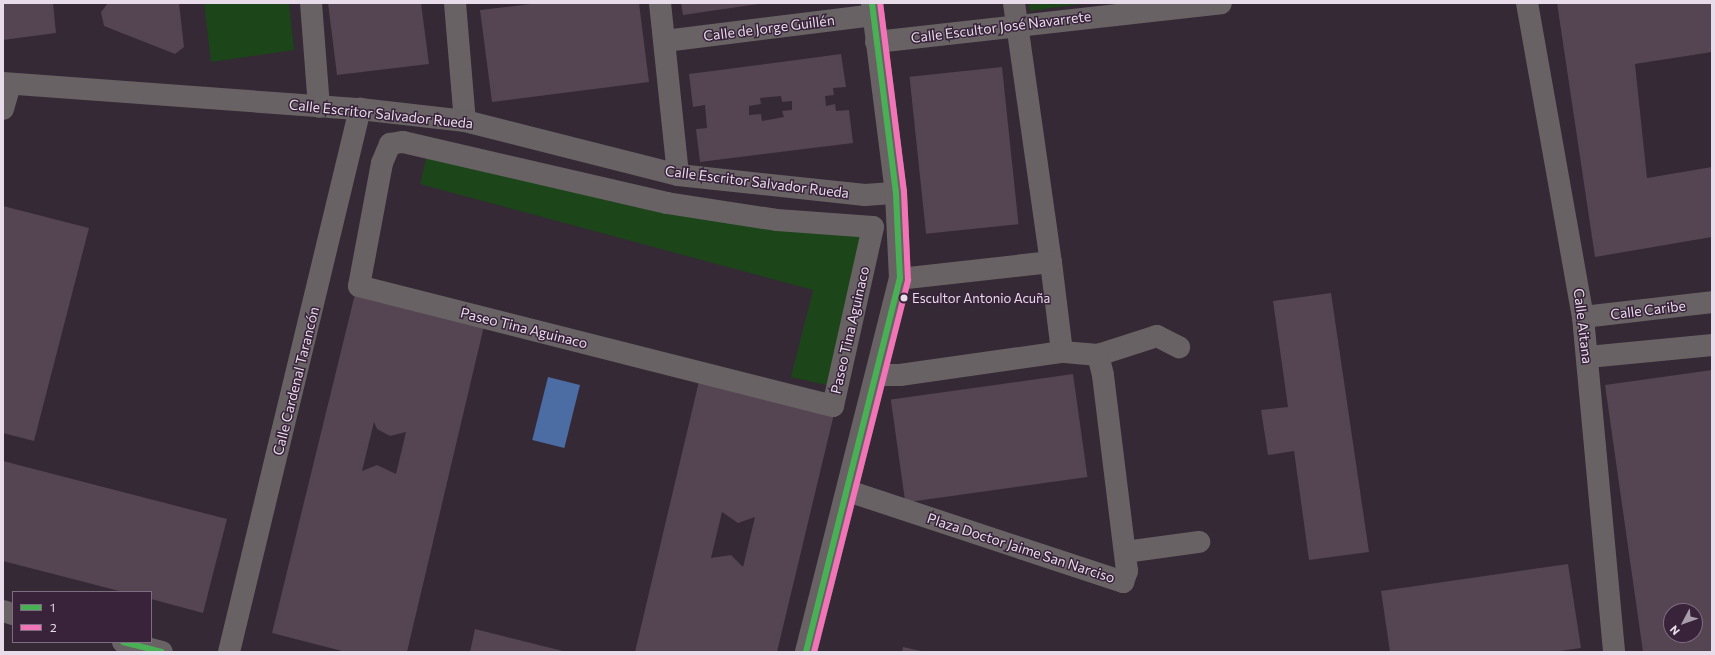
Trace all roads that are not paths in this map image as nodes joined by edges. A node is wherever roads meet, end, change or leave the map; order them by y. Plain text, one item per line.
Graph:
1 (311, 3) edge
2 (455, 3) edge
3 (660, 3) edge
4 (1221, 3) edge
5 (1527, 3) edge
6 (872, 9) edge
7 (1016, 13) edge
8 (665, 41) junction
9 (876, 42) junction
10 (6, 84) edge
11 (319, 107) junction
12 (3, 109) edge
13 (360, 109) junction
14 (465, 120) junction
15 (382, 163) joint
16 (678, 175) junction
17 (896, 193) junction
18 (1052, 262) junction
19 (900, 279) junction
20 (1712, 302) edge
21 (1583, 317) junction
22 (1712, 345) edge
23 (1179, 347) dead end
24 (1062, 352) junction
25 (1098, 355) junction
26 (1588, 357) junction
27 (877, 375) junction
28 (848, 491) junction
29 (1199, 542) dead end
30 (1125, 552) junction
31 (127, 643) edge
32 (162, 652) edge
33 (230, 652) edge
34 (806, 652) edge
35 (1614, 652) edge

1 - 11 street
2 - 14 street
3 - 8 street
4 - 7 street, Calle Escultor José Navarrete
5 - 21 street, Calle Aitana
6 - 8 street, Calle de Jorge Guillén
6 - 9 street
7 - 9 street, Calle Escultor José Navarrete
7 - 18 street
8 - 16 street
9 - 17 street
10 - 11 street, Calle Escritor Salvador Rueda
10 - 12 street
11 - 13 street, Calle Escritor Salvador Rueda
13 - 14 street, Calle Escritor Salvador Rueda
13 - 33 street, Calle Cardenal Tarancón
14 - 16 street, Calle Escritor Salvador Rueda
15 - 15 street, Paseo Tina Aguinaco
16 - 17 street, Calle Escritor Salvador Rueda
17 - 19 street
18 - 19 street
18 - 24 street
19 - 27 street
20 - 21 street, Calle Caribe
21 - 26 street, Calle Aitana
22 - 26 street
23 - 25 street
24 - 25 street
24 - 27 street
25 - 30 street, Plaza Doctor Jaime San Narciso
26 - 35 street, Calle Aitana
27 - 28 street
28 - 30 street, Plaza Doctor Jaime San Narciso
28 - 34 street
29 - 30 street
31 - 32 street

